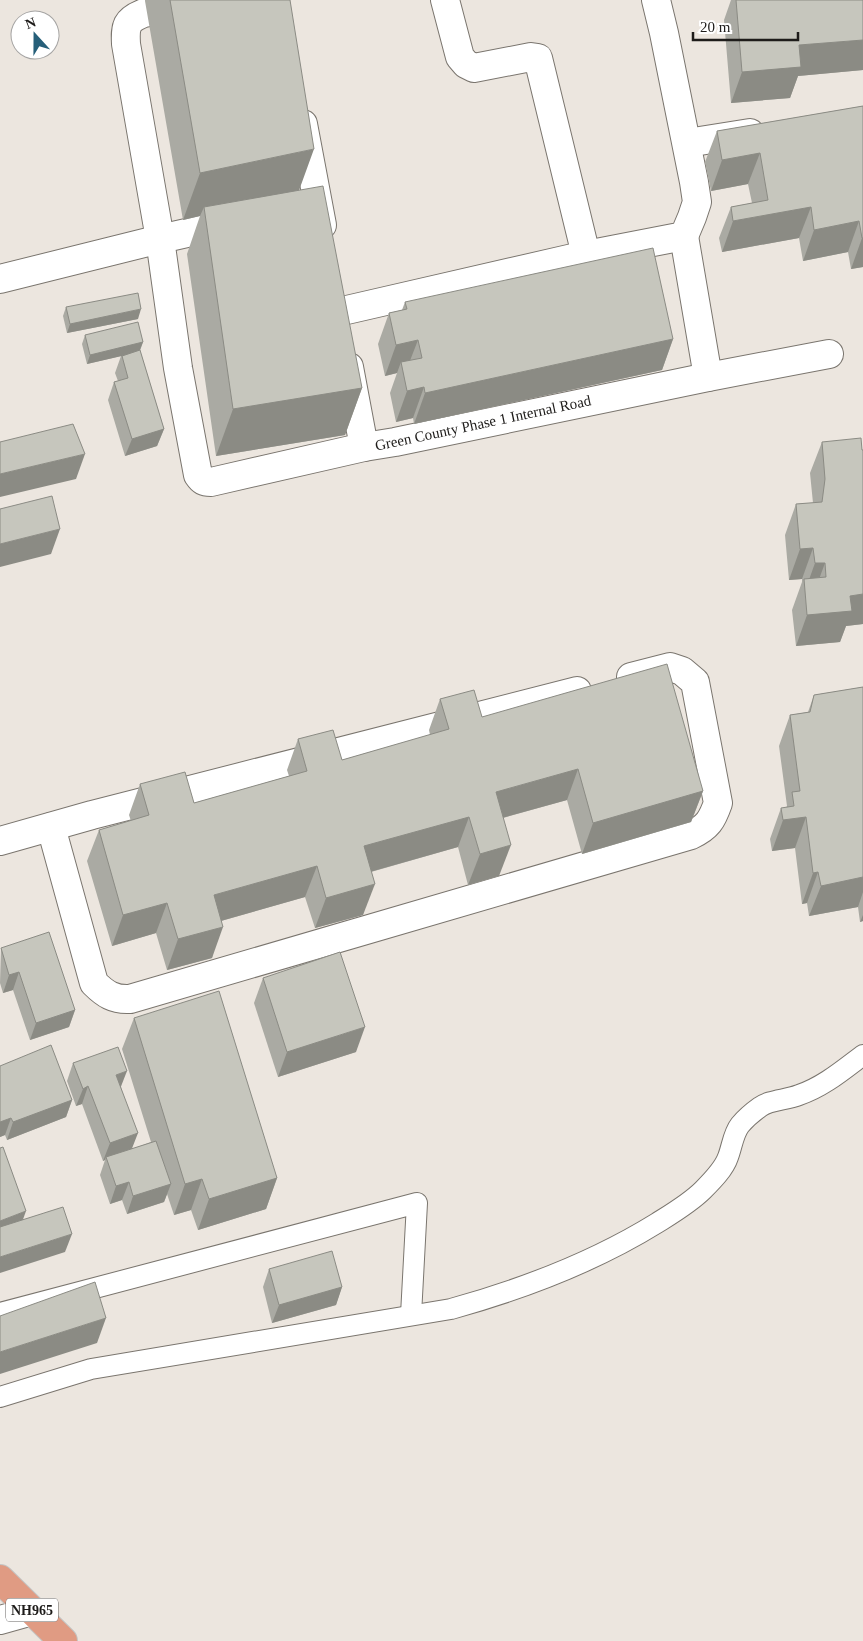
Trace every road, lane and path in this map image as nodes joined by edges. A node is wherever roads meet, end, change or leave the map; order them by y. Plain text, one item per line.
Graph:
1 (209, 0) edge
2 (445, 0) edge
3 (656, 0) edge
4 (298, 98) edge
5 (775, 129) edge
6 (687, 143) junction
7 (318, 205) junction
8 (290, 211) edge
9 (253, 219) edge
10 (684, 236) junction
11 (160, 239) junction
12 (327, 253) edge
13 (586, 255) junction
14 (0, 279) edge
15 (829, 354) dead end
16 (708, 377) junction
17 (364, 447) junction
18 (51, 827) junction
19 (0, 841) edge
20 (863, 1055) edge
21 (0, 1313) edge
22 (411, 1315) junction
23 (0, 1396) edge
24 (4, 1587) edge
25 (32, 1611) junction
26 (0, 1620) edge
27 (64, 1641) edge

1 - 11 street
2 - 13 street
3 - 6 street
4 - 7 street
5 - 6 street
6 - 10 street
7 - 8 street
7 - 12 street
9 - 11 street
10 - 13 street, Green County Phase 1 Internal Road
10 - 16 street
11 - 14 street
11 - 17 street
13 - 17 street, Green County Phase 1 Internal Road
15 - 16 street, Green County Phase 1 Internal Road
16 - 17 street, Green County Phase 1 Internal Road
18 - 18 street
18 - 19 street
20 - 22 lane
21 - 22 lane
22 - 23 lane
24 - 25 highway, NH965
25 - 26 street
25 - 27 highway, NH965

